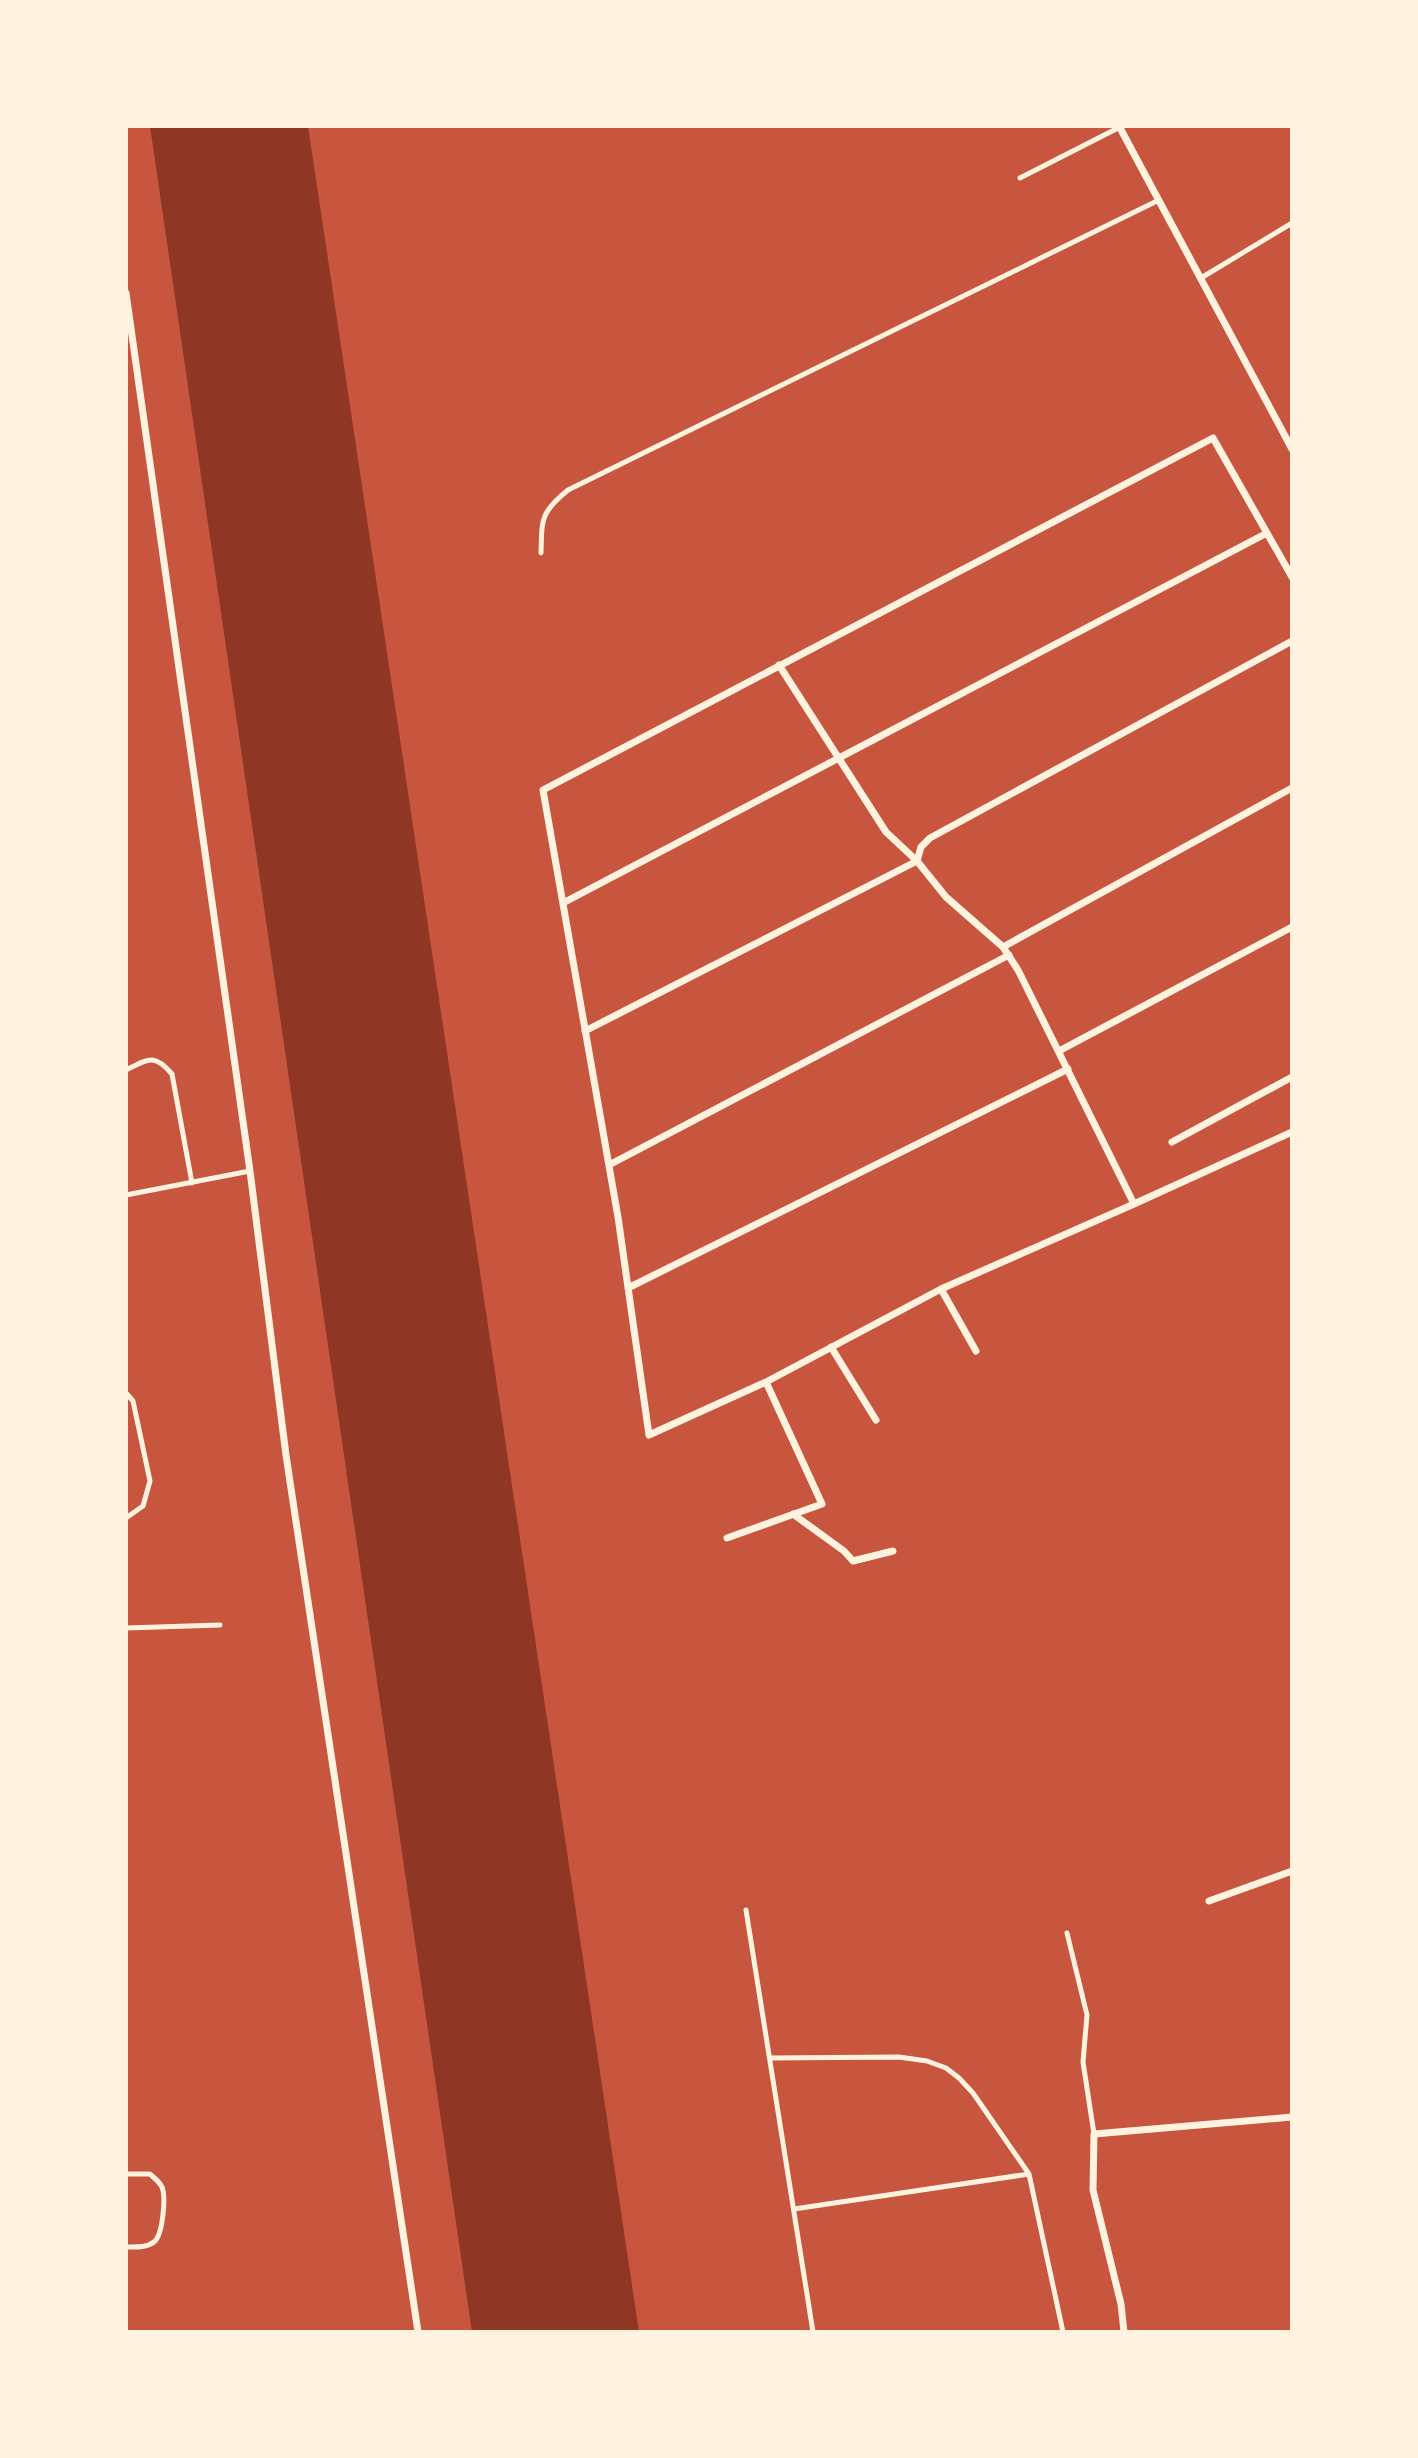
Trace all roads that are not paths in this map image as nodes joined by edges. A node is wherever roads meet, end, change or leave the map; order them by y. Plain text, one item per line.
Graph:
1 (1120, 127) edge
2 (1020, 178) dead end
3 (1159, 200) junction
4 (1292, 223) edge
5 (1200, 278) junction
6 (126, 293) edge
7 (1292, 449) edge
8 (1267, 533) junction
9 (541, 553) dead end
10 (1292, 577) edge
11 (1292, 640) edge
12 (779, 666) junction
13 (839, 758) junction
14 (1292, 788) edge
15 (917, 861) junction
16 (563, 903) junction
17 (1292, 927) edge
18 (1003, 947) junction
19 (1009, 956) junction
20 (585, 1031) junction
21 (1059, 1051) junction
22 (1068, 1069) junction
23 (126, 1070) edge
24 (1292, 1077) edge
25 (1292, 1132) edge
26 (1172, 1142) dead end
27 (609, 1165) junction
28 (250, 1171) junction
29 (192, 1183) junction
30 (126, 1195) edge
31 (1134, 1205) junction
32 (628, 1288) junction
33 (940, 1289) junction
34 (831, 1347) junction
35 (976, 1351) dead end
36 (766, 1382) junction
37 (126, 1394) edge
38 (876, 1420) dead end
39 (793, 1514) junction
40 (126, 1518) edge
41 (727, 1538) dead end
42 (893, 1551) dead end
43 (220, 1625) dead end
44 (126, 1628) edge
45 (1292, 1871) edge
46 (1209, 1901) dead end
47 (746, 1910) dead end
48 (1067, 1933) dead end
49 (770, 2058) junction
50 (1292, 2117) edge
51 (1094, 2134) junction
52 (126, 2174) edge
53 (1029, 2174) junction
54 (793, 2209) junction
55 (126, 2247) edge
56 (418, 2332) edge
57 (813, 2332) edge
58 (1058, 2332) edge
59 (1063, 2332) edge
60 (1124, 2332) edge

1 - 2 lane
1 - 3 street
3 - 5 street
3 - 9 lane
4 - 5 lane
5 - 7 street
6 - 28 street
8 - 10 street
8 - 12 street
8 - 13 street
11 - 15 street
12 - 13 street
12 - 16 street
13 - 15 street
13 - 16 street
14 - 18 street
15 - 18 street
15 - 20 street
16 - 20 street
17 - 21 street
18 - 19 street
19 - 21 street
19 - 27 street
20 - 27 street
21 - 22 street
22 - 31 street
22 - 32 street
23 - 29 lane
24 - 26 street
25 - 31 street
27 - 32 street
28 - 29 lane
28 - 56 street
29 - 30 lane
31 - 33 street
32 - 36 street
33 - 34 street
33 - 35 street
34 - 36 street
34 - 38 street
36 - 39 street
37 - 40 lane
39 - 41 street
39 - 42 street
43 - 44 lane
45 - 46 street
47 - 49 lane
48 - 51 lane
49 - 53 lane
49 - 54 lane
50 - 51 street
51 - 60 street
52 - 55 lane
53 - 54 lane
53 - 59 lane
54 - 57 lane
58 - 59 lane

